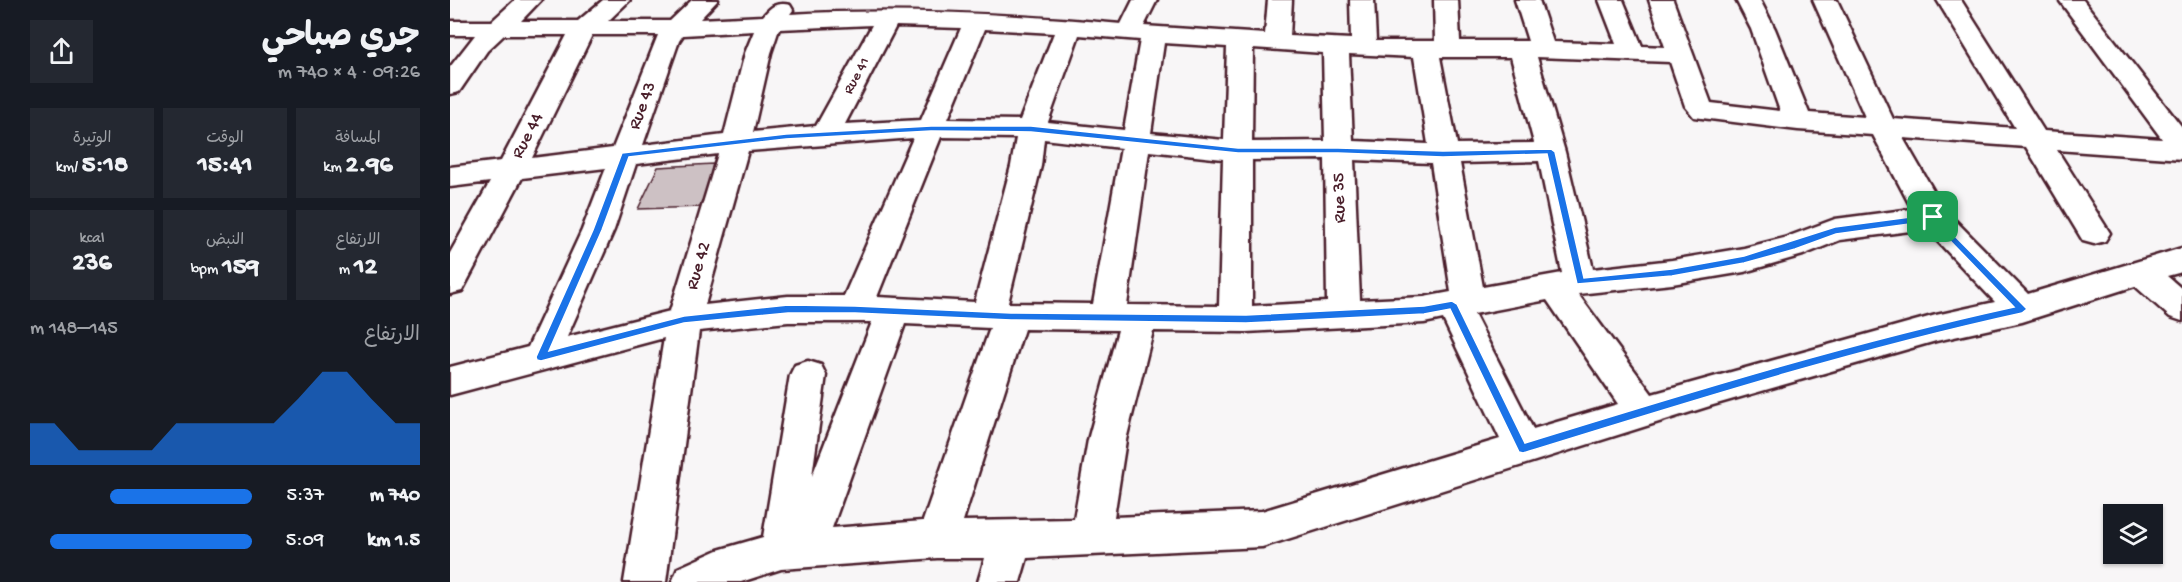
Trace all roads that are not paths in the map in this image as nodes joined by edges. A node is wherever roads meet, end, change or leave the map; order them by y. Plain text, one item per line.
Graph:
1 (529, 0) edge
2 (618, 0) edge
3 (706, 0) edge
4 (790, 0) edge
5 (1058, 0) edge
6 (1145, 0) edge
7 (1280, 0) edge
8 (1362, 0) edge
9 (1446, 0) edge
10 (1527, 0) edge
11 (1611, 0) edge
12 (1661, 0) edge
13 (1748, 0) edge
14 (1825, 0) edge
15 (1949, 0) edge
16 (2071, 0) edge
17 (878, 12) edge
18 (967, 14) edge
19 (769, 24) junction
20 (1055, 25) junction
21 (450, 28) edge
22 (496, 28) junction
23 (676, 28) junction
24 (583, 29) junction
25 (1141, 33) junction
26 (1240, 40) junction
27 (1277, 44) junction
28 (1350, 47) junction
29 (1437, 49) junction
30 (1533, 49) junction
31 (1632, 53) junction
32 (1682, 56) junction
33 (450, 86) edge
34 (1798, 121) junction
35 (1882, 125) junction
36 (931, 129) junction
37 (1031, 129) junction
38 (826, 134) junction
39 (2035, 138) junction
40 (1136, 140) junction
41 (736, 142) junction
42 (2182, 148) edge
43 (1338, 150) junction
44 (1238, 151) junction
45 (1551, 152) junction
46 (1443, 154) junction
47 (625, 155) junction
48 (512, 169) junction
49 (450, 177) edge
50 (1933, 217) junction
51 (2094, 233) dead end
52 (2182, 260) edge
53 (2141, 273) junction
54 (450, 282) edge
55 (1568, 284) junction
56 (1461, 303) junction
57 (2182, 308) edge
58 (855, 309) junction
59 (2022, 309) junction
60 (893, 311) junction
61 (1344, 314) junction
62 (999, 316) junction
63 (1124, 317) junction
64 (1235, 319) junction
65 (684, 320) junction
66 (541, 357) junction
67 (808, 375) dead end
68 (450, 381) edge
69 (1644, 411) junction
70 (1523, 448) junction
71 (1091, 536) junction
72 (937, 538) junction
73 (1011, 540) junction
74 (792, 549) junction
75 (645, 582) edge
76 (693, 582) edge
77 (999, 582) edge

1 - 22 street
2 - 24 street, Rue 44
3 - 23 street, Rue 43
4 - 19 street, Rue 42
5 - 20 street
6 - 25 street
7 - 27 street
8 - 28 street, Rue 35
9 - 29 street
10 - 30 street
11 - 31 street
12 - 32 street
13 - 34 street
14 - 35 street
15 - 39 street
16 - 42 street
17 - 18 street
17 - 19 street
17 - 38 street, Rue 41
18 - 20 street
18 - 36 street
19 - 23 street
19 - 41 street, Rue 42
20 - 25 street
20 - 37 street
21 - 22 street
22 - 24 street
22 - 33 street
23 - 24 street
23 - 47 street, Rue 43
24 - 48 street, Rue 44
25 - 26 street
25 - 40 street
26 - 27 street
26 - 44 street
27 - 28 street
28 - 29 street
28 - 43 street, Rue 35
29 - 30 street
29 - 46 street
30 - 31 street
30 - 45 street
31 - 32 street
32 - 34 street
34 - 35 street
35 - 39 street
35 - 50 street
36 - 37 street
36 - 38 street
36 - 58 street
37 - 40 street
37 - 62 street
38 - 41 street
39 - 42 street
39 - 51 street
40 - 44 street
40 - 63 street
41 - 47 street
41 - 65 street, Rue 42
43 - 44 street
43 - 46 street
43 - 61 street, Rue 35
44 - 64 street
45 - 46 street
45 - 55 street
46 - 56 street
47 - 48 street
47 - 66 street, Rue 43
48 - 49 street
48 - 54 street, Rue 44
50 - 55 street
50 - 59 street
52 - 53 street
53 - 57 street
53 - 59 street
55 - 56 street
55 - 69 street
56 - 61 street
56 - 70 street
58 - 60 street
58 - 65 street
59 - 69 street
60 - 62 street
60 - 74 street
61 - 64 street
62 - 63 street
62 - 72 street
63 - 64 street
63 - 71 street
65 - 66 street
65 - 75 street, Rue 42
66 - 68 street
67 - 74 street
69 - 70 street
70 - 71 street
71 - 73 street
72 - 73 street
72 - 74 street
73 - 77 street
74 - 76 street

